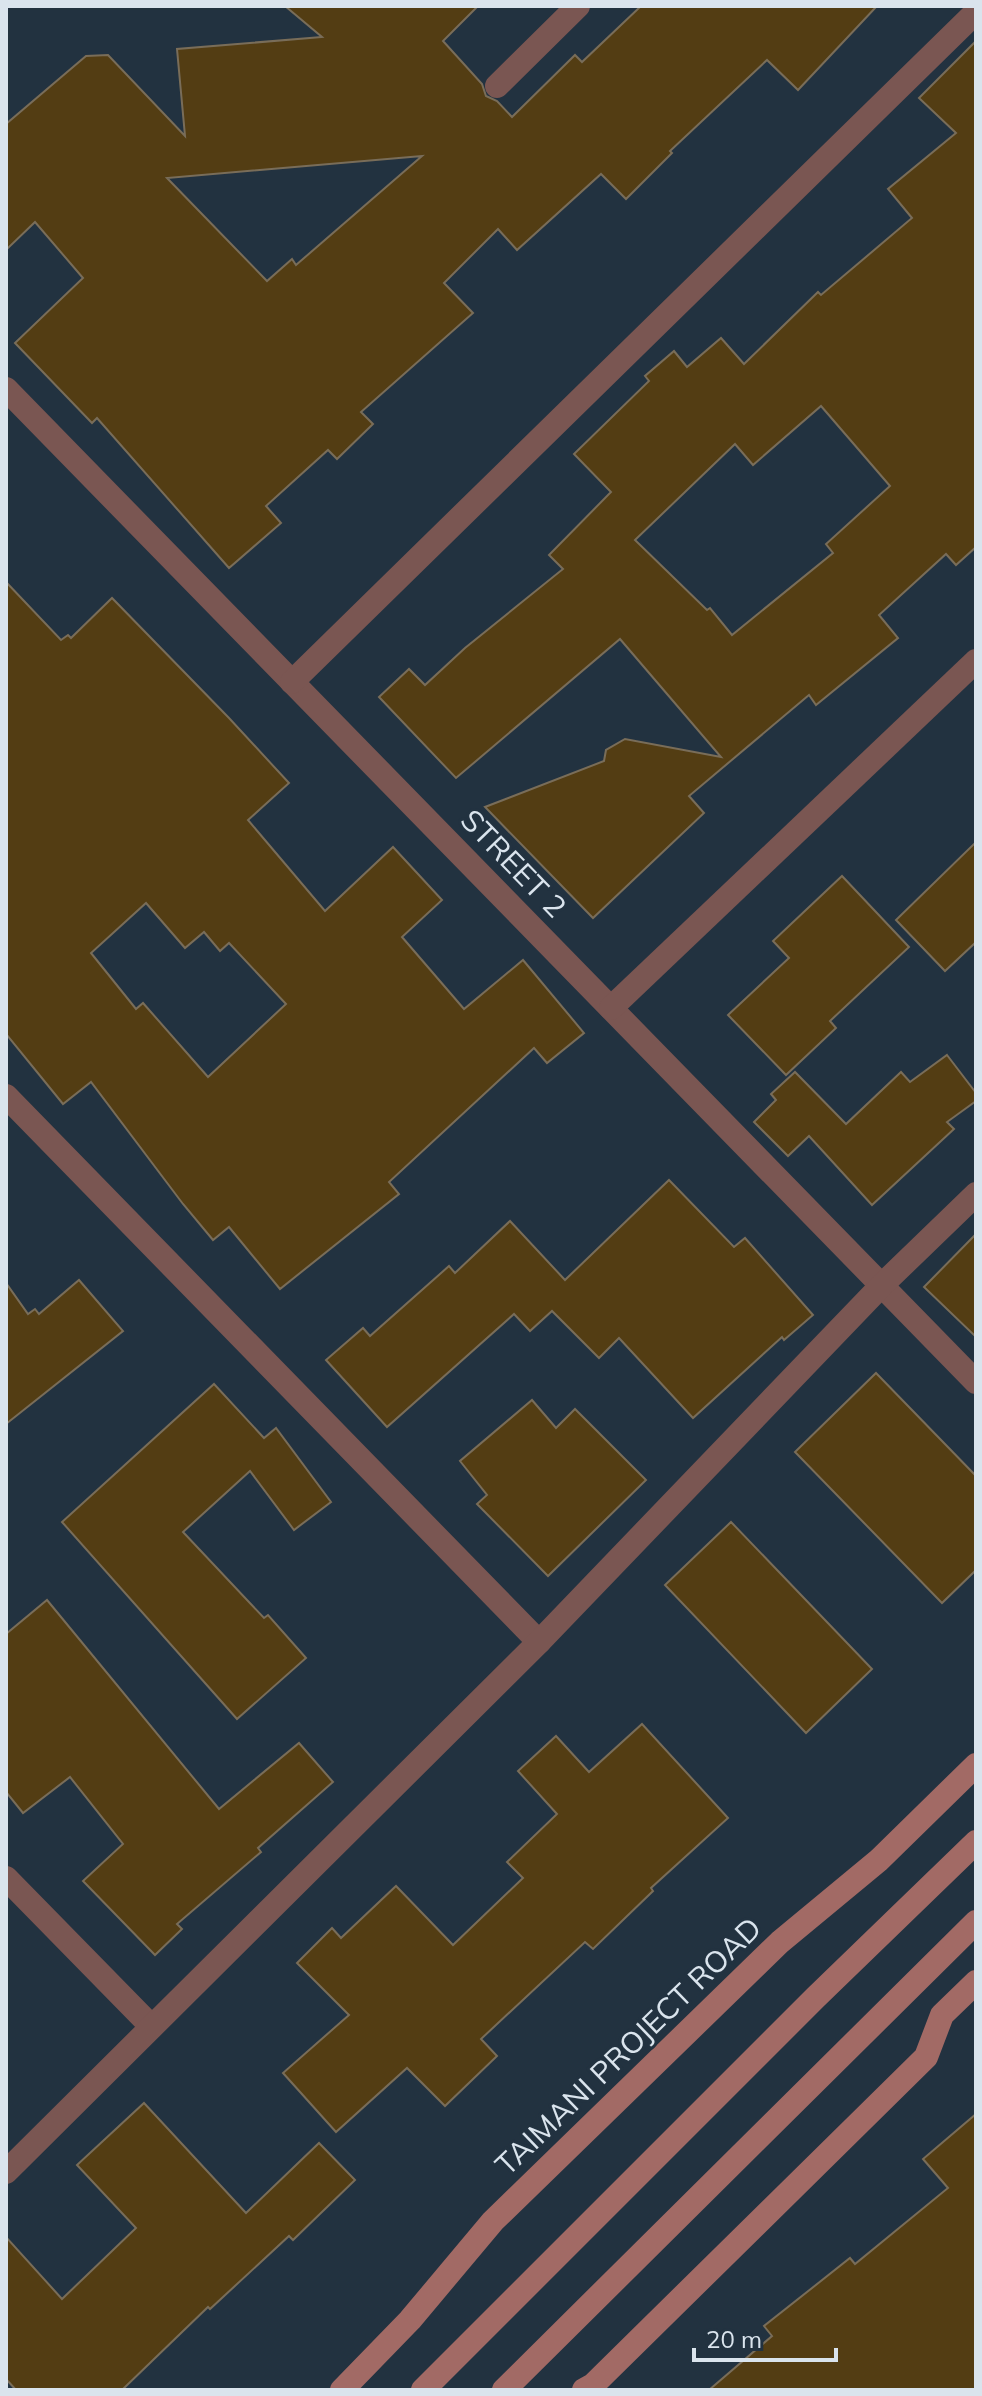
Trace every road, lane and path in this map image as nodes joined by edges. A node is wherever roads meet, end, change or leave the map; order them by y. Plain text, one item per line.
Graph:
1 (578, 6) edge
2 (976, 12) edge
3 (497, 86) dead end
4 (6, 389) edge
5 (976, 661) edge
6 (292, 682) junction
7 (611, 1008) junction
8 (6, 1096) edge
9 (976, 1194) edge
10 (882, 1285) junction
11 (976, 1382) edge
12 (539, 1642) junction
13 (976, 1765) edge
14 (976, 1842) edge
15 (6, 1878) edge
16 (976, 1922) edge
17 (976, 1982) edge
18 (151, 2026) junction
19 (6, 2172) edge
20 (342, 2390) edge
21 (423, 2390) edge
22 (504, 2390) edge
23 (584, 2390) edge

1 - 3 street
2 - 6 street
4 - 6 street, STREET 2
5 - 7 street
6 - 7 street, STREET 2
7 - 10 street, STREET 2
8 - 12 street
9 - 10 street
10 - 11 street, STREET 2
10 - 12 street
12 - 18 street
13 - 20 street, TAIMANI PROJECT ROAD
14 - 21 street
15 - 18 street
16 - 22 street
17 - 23 street
18 - 19 street

